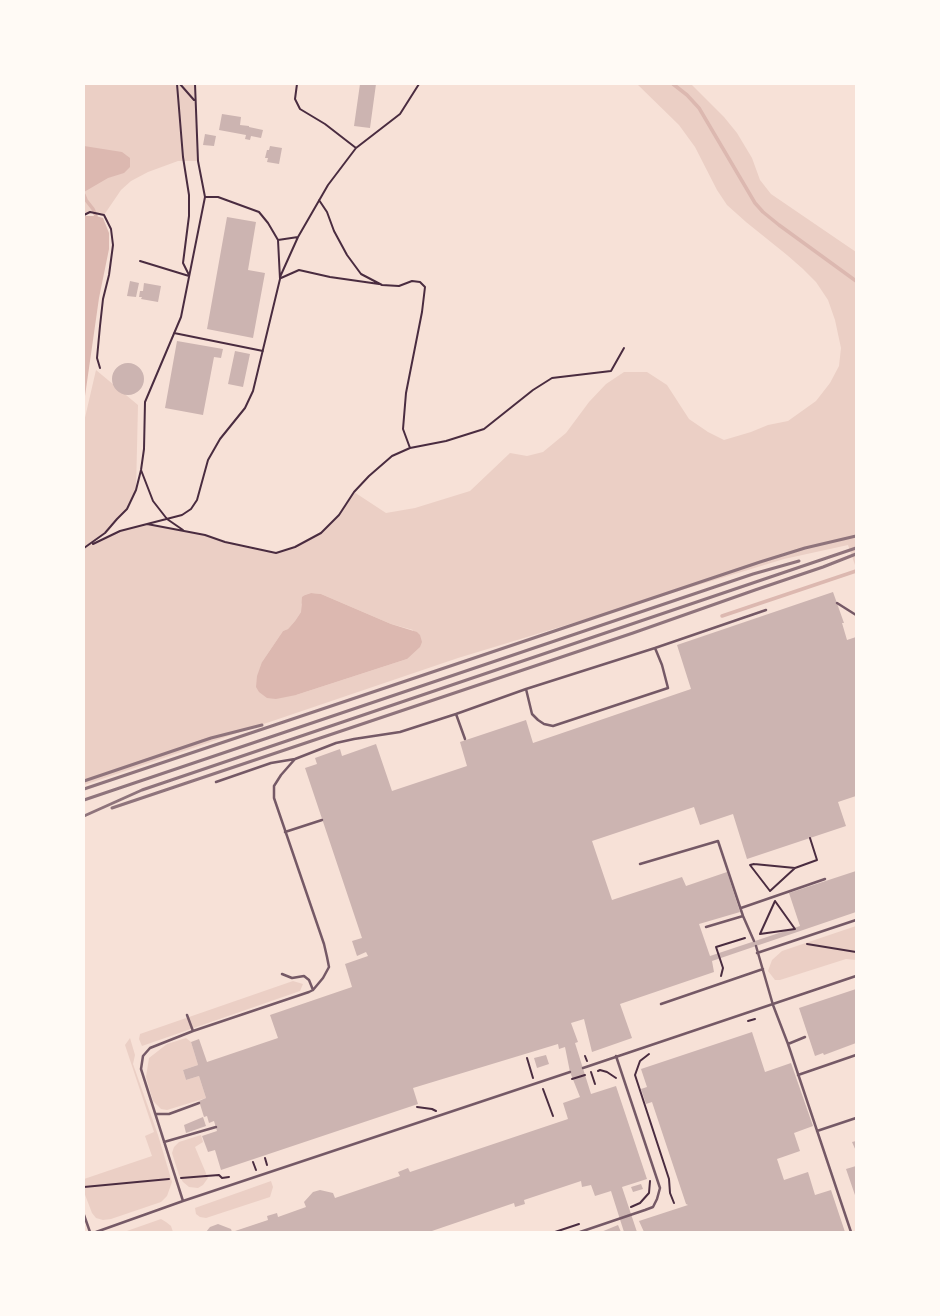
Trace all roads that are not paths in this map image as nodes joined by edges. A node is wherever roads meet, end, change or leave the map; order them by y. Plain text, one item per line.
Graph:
1 (837, 603) dead end
2 (766, 610) dead end
3 (856, 615) edge
4 (655, 648) junction
5 (526, 689) junction
6 (456, 714) junction
7 (465, 739) dead end
8 (295, 759) junction
9 (216, 782) dead end
10 (322, 820) dead end
11 (285, 832) junction
12 (640, 864) dead end
13 (824, 879) dead end
14 (741, 908) junction
15 (743, 916) junction
16 (856, 920) edge
17 (706, 927) dead end
18 (754, 941) dead end
19 (756, 946) dead end
20 (758, 953) junction
21 (763, 969) junction
22 (282, 974) dead end
23 (856, 976) edge
24 (313, 990) junction
25 (661, 1004) dead end
26 (772, 1004) junction
27 (187, 1016) dead end
28 (193, 1031) junction
29 (805, 1038) dead end
30 (788, 1044) junction
31 (856, 1055) edge
32 (616, 1056) junction
33 (582, 1068) dead end
34 (570, 1072) dead end
35 (798, 1075) junction
36 (199, 1103) dead end
37 (156, 1114) junction
38 (856, 1118) edge
39 (216, 1127) dead end
40 (817, 1131) junction
41 (164, 1142) junction
42 (183, 1201) junction
43 (84, 1215) edge
44 (90, 1232) edge
45 (96, 1232) edge
46 (580, 1232) edge
47 (851, 1232) edge

1 - 3 lane
2 - 4 lane
4 - 5 lane
4 - 5 lane
5 - 6 lane
6 - 7 lane
6 - 8 lane
8 - 9 lane
8 - 11 lane
10 - 11 lane
11 - 24 lane
12 - 14 lane
13 - 14 lane
14 - 15 lane
15 - 17 lane
15 - 18 lane
16 - 20 lane
19 - 20 lane
20 - 21 lane
21 - 25 lane
21 - 26 lane
22 - 24 lane
23 - 26 lane
24 - 28 lane
26 - 30 lane
26 - 32 lane
27 - 28 lane
28 - 37 lane
29 - 30 lane
30 - 35 lane
31 - 35 lane
32 - 33 lane
32 - 46 lane
34 - 42 lane
35 - 40 lane
36 - 37 lane
37 - 41 lane
38 - 40 lane
39 - 41 lane
40 - 47 lane
41 - 42 lane
42 - 45 lane
43 - 44 lane

